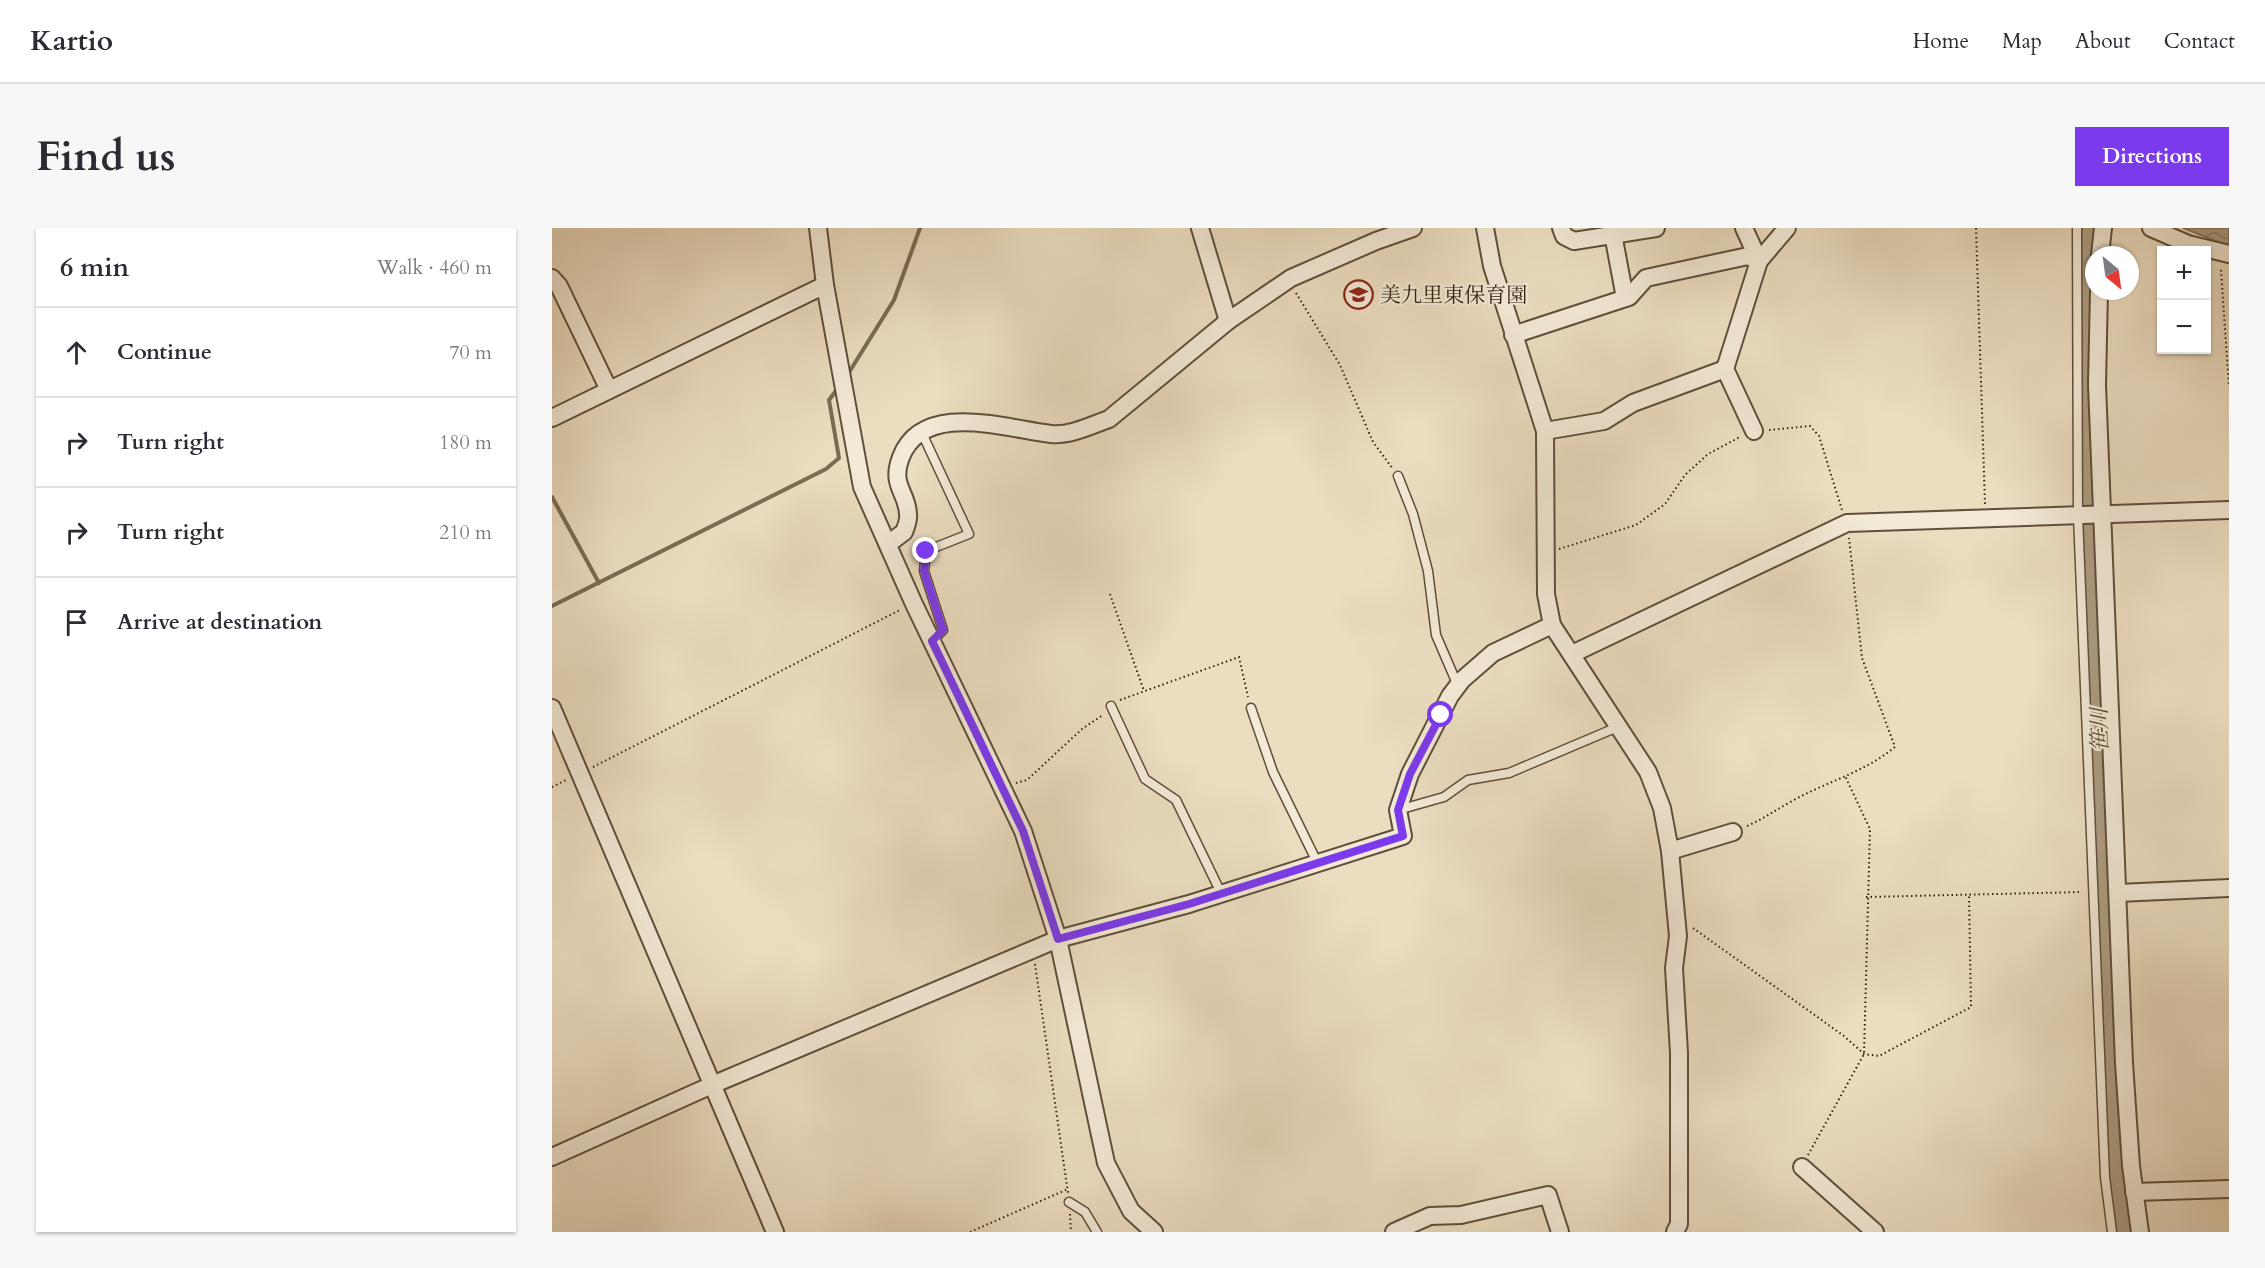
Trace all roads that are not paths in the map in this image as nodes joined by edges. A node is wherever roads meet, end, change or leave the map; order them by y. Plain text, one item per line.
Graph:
1 (818, 228) edge
2 (1200, 228) edge
3 (1413, 228) edge
4 (1485, 228) edge
5 (1561, 228) edge
6 (1656, 228) edge
7 (1744, 228) edge
8 (1786, 228) edge
9 (2077, 228) edge
10 (2103, 228) edge
11 (2151, 228) edge
12 (1613, 234) junction
13 (2101, 246) edge
14 (1759, 261) junction
15 (2225, 262) edge
16 (552, 278) edge
17 (825, 285) junction
18 (1624, 298) junction
19 (2099, 300) edge
20 (1228, 321) junction
21 (1513, 335) junction
22 (1725, 369) junction
23 (609, 390) junction
24 (552, 418) edge
25 (921, 430) junction
26 (1545, 431) junction
27 (1754, 431) road end
28 (1398, 476) road end
29 (2229, 510) edge
30 (2081, 516) junction
31 (2101, 516) junction
32 (888, 544) junction
33 (1552, 625) junction
34 (932, 641) junction
35 (1572, 654) junction
36 (1458, 686) junction
37 (1112, 706) road end
38 (552, 708) edge
39 (1251, 708) road end
40 (1620, 726) junction
41 (1398, 810) junction
42 (1733, 832) road end
43 (1670, 851) junction
44 (1317, 862) junction
45 (2229, 888) edge
46 (1221, 893) junction
47 (2118, 893) junction
48 (1058, 939) junction
49 (712, 1084) junction
50 (552, 1157) edge
51 (1802, 1167) road end
52 (2229, 1189) edge
53 (2134, 1192) junction
54 (1069, 1202) dead end
55 (775, 1232) edge
56 (1096, 1232) edge
57 (1154, 1232) edge
58 (1395, 1232) edge
59 (1560, 1232) edge
60 (1676, 1232) edge
61 (1875, 1232) edge
62 (2112, 1232) edge
63 (2140, 1232) edge

1 - 17 street
2 - 20 street
3 - 20 street
4 - 21 street
5 - 12 street
6 - 12 street
7 - 14 street
8 - 14 street
9 - 30 lane
10 - 13 street
11 - 15 street
12 - 18 street
14 - 18 street
14 - 22 street
16 - 23 street
17 - 23 street
17 - 32 street
18 - 21 street
19 - 31 street
20 - 25 street
21 - 26 street
22 - 26 street
22 - 27 street
23 - 24 street
25 - 32 street
25 - 34 lane
26 - 33 street
28 - 36 lane
29 - 31 street
30 - 31 street
30 - 35 street
30 - 62 lane
31 - 47 street
32 - 34 street
33 - 35 street
33 - 36 street
34 - 48 street
35 - 40 street
36 - 41 street
37 - 46 lane
38 - 49 street
39 - 44 lane
40 - 41 lane
40 - 43 street
41 - 44 street
42 - 43 street
43 - 60 street
44 - 46 street
45 - 47 street
46 - 48 street
47 - 53 street
48 - 49 street
48 - 57 street
49 - 50 street
49 - 55 street
51 - 61 street
52 - 53 street
53 - 63 street
54 - 56 lane
58 - 59 street

